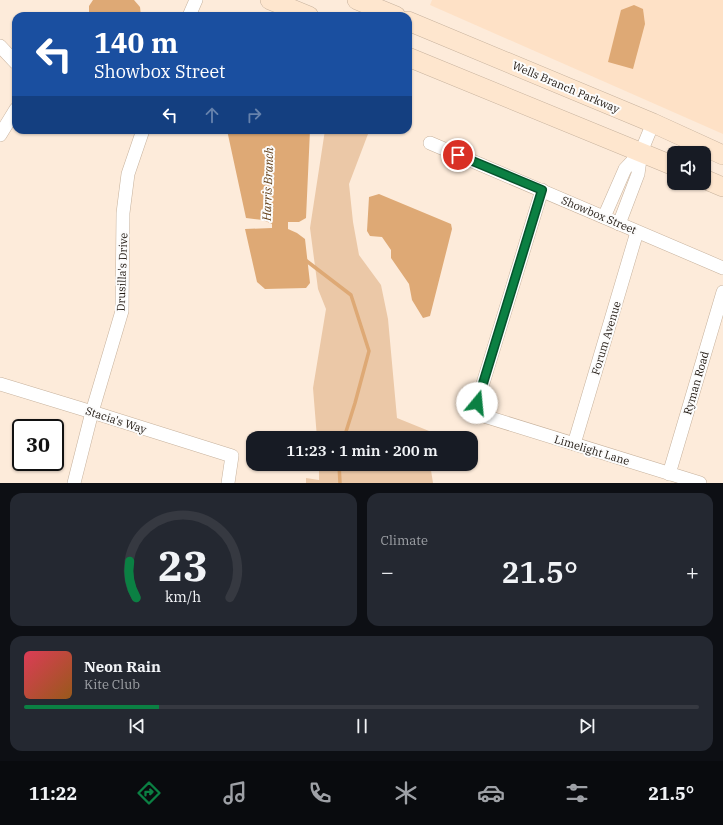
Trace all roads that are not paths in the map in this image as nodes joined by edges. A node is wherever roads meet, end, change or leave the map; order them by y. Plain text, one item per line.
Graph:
1 (196, 0) edge
2 (270, 0) edge
3 (357, 0) edge
4 (191, 12) edge
5 (299, 12) edge
6 (386, 12) edge
7 (412, 23) edge
8 (0, 46) edge
9 (12, 59) edge
10 (412, 59) edge
11 (12, 115) edge
12 (653, 123) junction
13 (142, 134) edge
14 (0, 135) edge
15 (430, 143) dead end
16 (641, 152) junction
17 (723, 155) edge
18 (667, 163) edge
19 (711, 182) edge
20 (723, 187) edge
21 (542, 190) junction
22 (604, 218) junction
23 (619, 224) junction
24 (637, 232) junction
25 (723, 268) edge
26 (723, 292) edge
27 (0, 384) edge
28 (92, 412) junction
29 (574, 444) junction
30 (669, 474) junction
31 (74, 483) edge
32 (228, 483) edge
33 (700, 483) edge

1 - 4 street
2 - 5 main road
3 - 6 main road
7 - 12 main road, Wells Branch Parkway
8 - 9 street
10 - 16 main road
11 - 14 street
12 - 16 street
12 - 17 main road, Wells Branch Parkway
13 - 28 street, Drusilla's Drive
15 - 21 street, Showbox Street
16 - 18 main road
16 - 22 street
16 - 23 street
19 - 20 main road
21 - 22 street, Showbox Street
21 - 29 street, Limelight Lane
22 - 23 street, Showbox Street
23 - 24 street, Showbox Street
24 - 25 street, Showbox Street
24 - 29 street, Forum Avenue
26 - 30 street, Ryman Road
27 - 28 street, Stacia's Way
28 - 31 street, Drusilla's Drive
28 - 32 street, Stacia's Way
29 - 30 street, Limelight Lane
30 - 33 street, Limelight Lane

